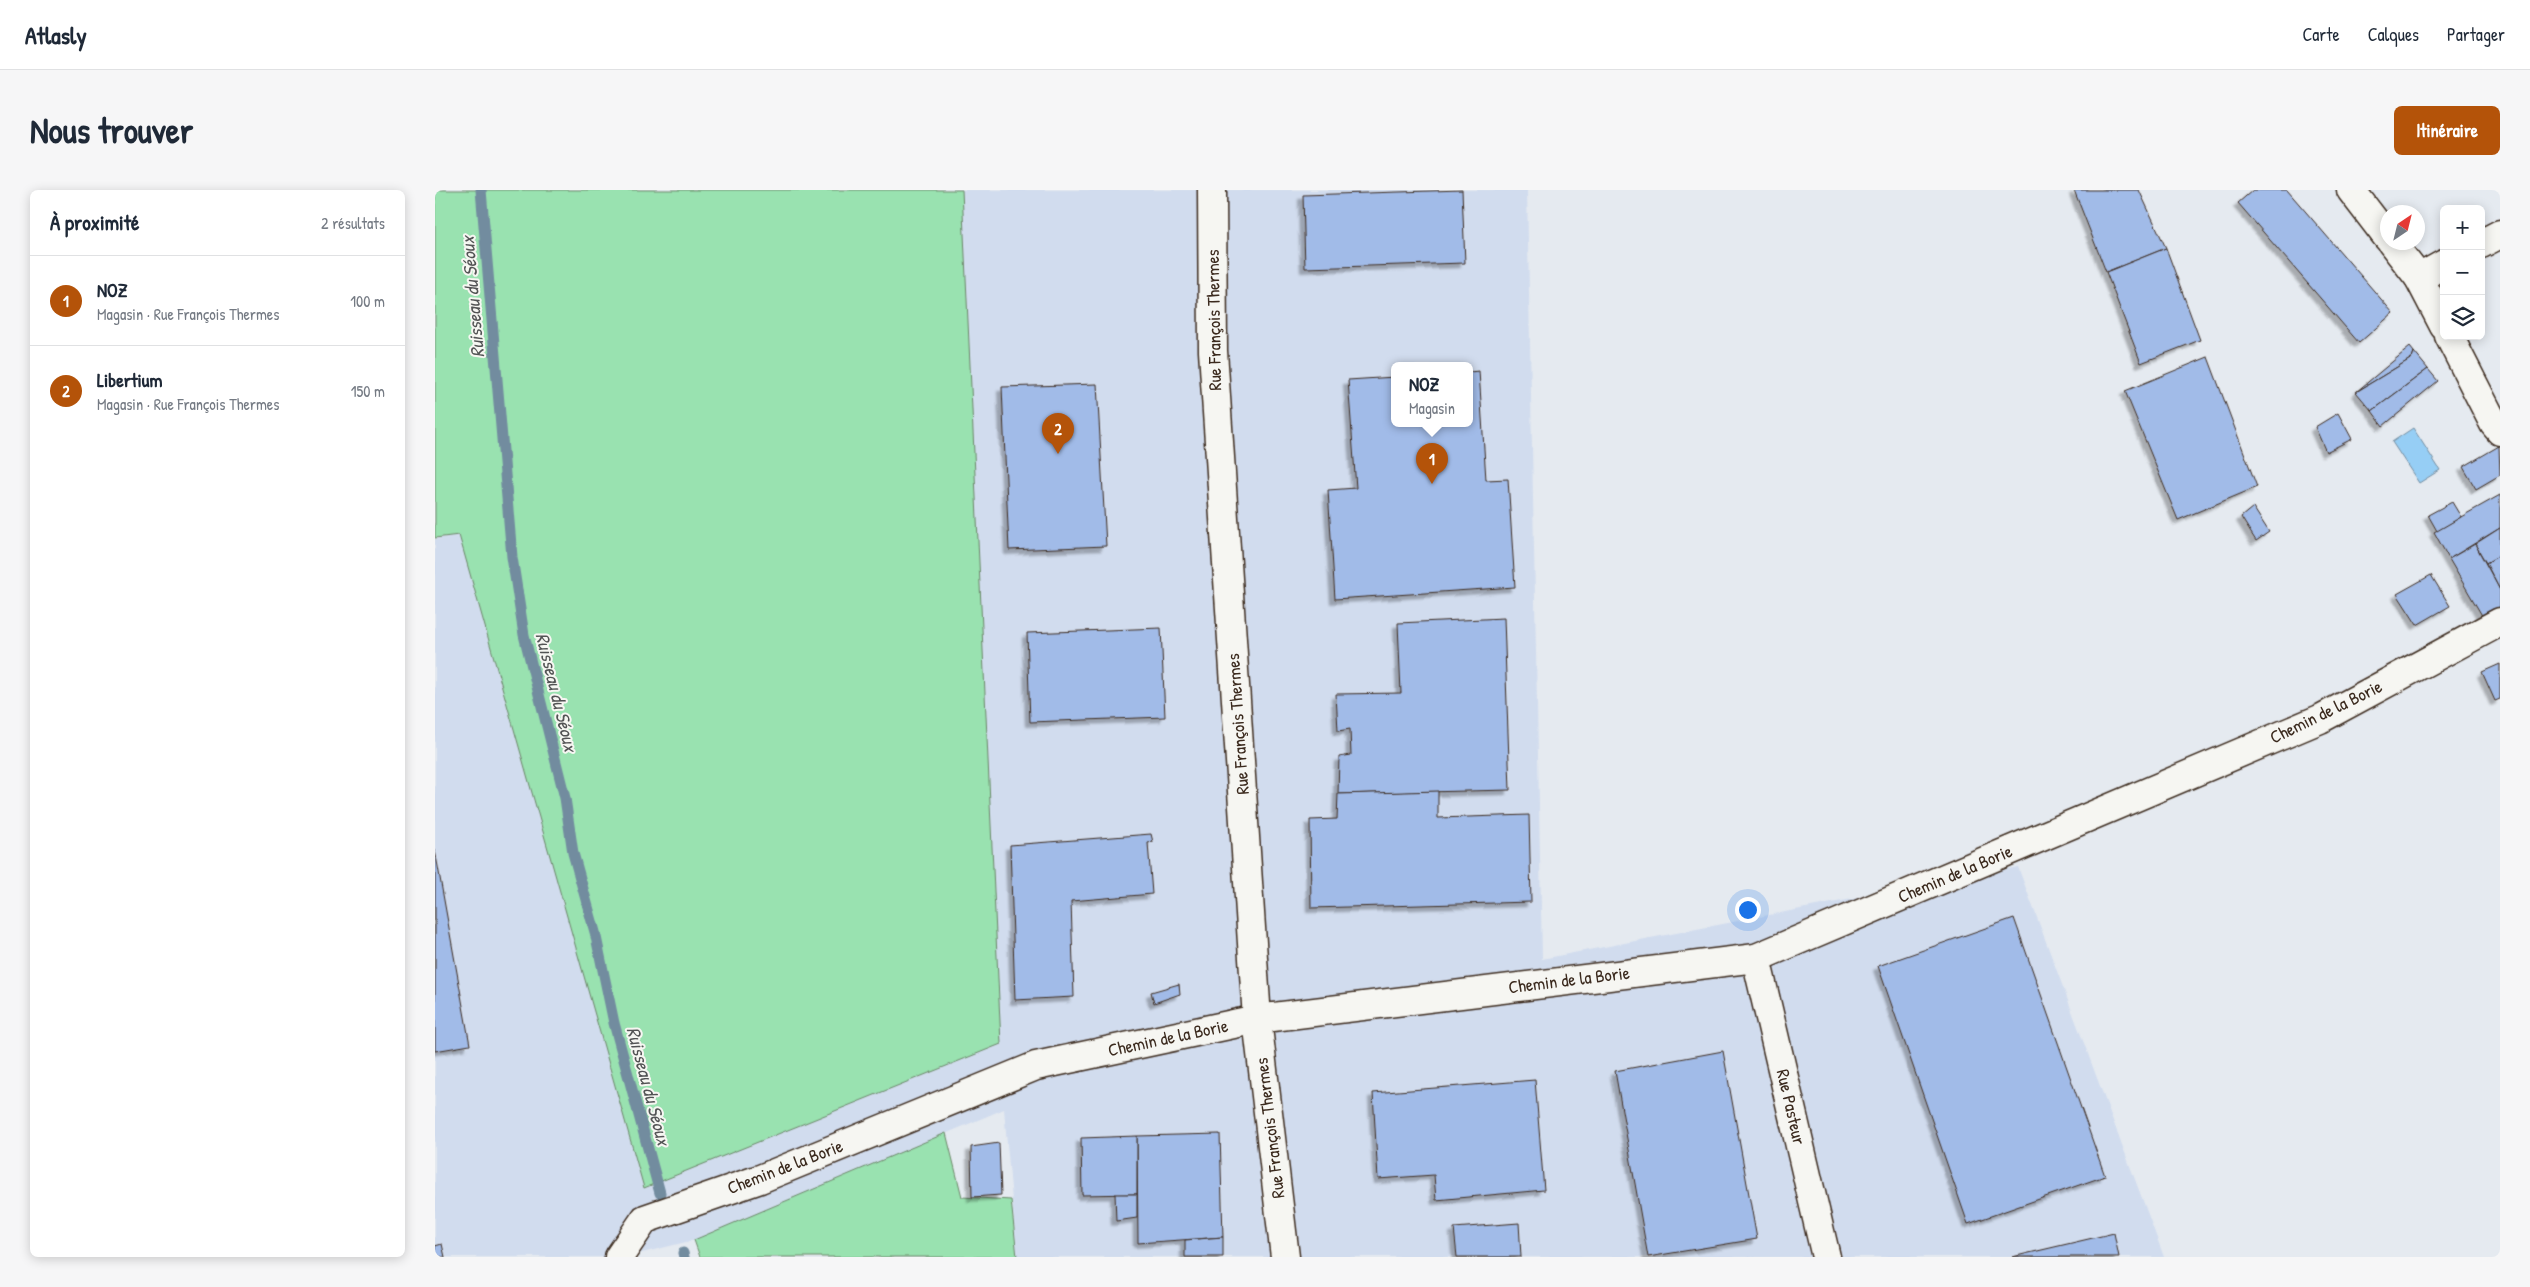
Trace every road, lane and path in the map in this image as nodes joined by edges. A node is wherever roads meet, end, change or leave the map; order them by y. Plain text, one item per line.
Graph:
1 (1212, 190) edge
2 (2351, 190) edge
3 (2380, 228) edge
4 (2500, 234) edge
5 (2485, 242) edge
6 (2397, 250) edge
7 (2440, 266) edge
8 (2419, 278) junction
9 (2440, 318) edge
10 (2451, 340) edge
11 (2500, 431) edge
12 (2500, 622) edge
13 (1756, 958) junction
14 (1257, 1019) junction
15 (619, 1257) edge
16 (1285, 1257) edge
17 (1826, 1257) edge

1 - 14 street, Rue François Thermes
2 - 3 street
4 - 5 street
6 - 8 street
7 - 8 street
8 - 9 street
10 - 11 street
12 - 13 street, Chemin de la Borie
13 - 14 street, Chemin de la Borie
13 - 17 street, Rue Pasteur
14 - 15 street, Chemin de la Borie
14 - 16 street, Rue François Thermes

